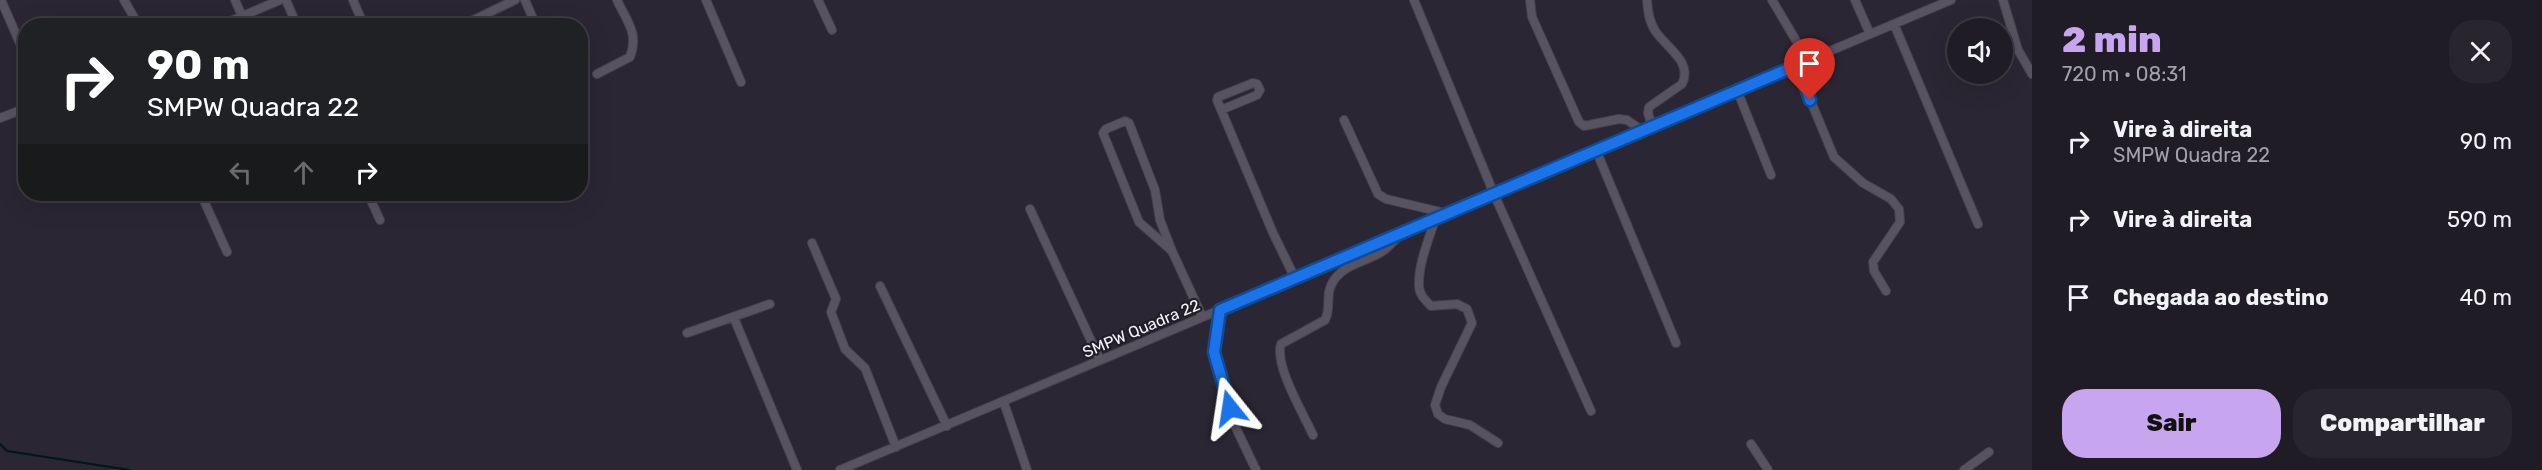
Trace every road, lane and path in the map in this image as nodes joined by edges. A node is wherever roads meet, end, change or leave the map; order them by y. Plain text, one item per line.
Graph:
1 (1, 0) edge
2 (124, 0) edge
3 (235, 0) edge
4 (280, 0) edge
5 (286, 0) edge
6 (353, 0) edge
7 (515, 0) edge
8 (525, 0) edge
9 (617, 0) edge
10 (706, 0) edge
11 (818, 0) edge
12 (1414, 0) edge
13 (1530, 0) edge
14 (1647, 0) edge
15 (1772, 0) edge
16 (1855, 0) edge
17 (1950, 0) edge
18 (2003, 0) edge
19 (242, 16) junction
20 (134, 18) edge
21 (237, 18) edge
22 (292, 18) edge
23 (361, 18) edge
24 (478, 18) edge
25 (533, 18) edge
26 (1894, 24) junction
27 (832, 30) dead end
28 (1870, 34) junction
29 (18, 39) edge
30 (1817, 56) junction
31 (1807, 61) junction
32 (597, 74) dead end
33 (2032, 74) edge
34 (741, 82) dead end
35 (1737, 90) junction
36 (1226, 94) junction
37 (1232, 106) junction
38 (1221, 110) junction
39 (18, 111) edge
40 (0, 118) edge
41 (1344, 120) dead end
42 (1652, 126) junction
43 (1642, 130) junction
44 (1596, 150) junction
45 (1771, 174) dead end
46 (1494, 194) junction
47 (204, 201) edge
48 (372, 201) edge
49 (1030, 209) dead end
50 (1445, 213) junction
51 (1436, 216) junction
52 (380, 220) dead end
53 (1978, 224) dead end
54 (1402, 233) junction
55 (812, 243) dead end
56 (1172, 251) junction
57 (227, 252) dead end
58 (1295, 278) junction
59 (880, 286) dead end
60 (1886, 291) dead end
61 (770, 304) dead end
62 (1220, 310) junction
63 (1202, 316) junction
64 (734, 318) junction
65 (687, 333) dead end
66 (1676, 343) dead end
67 (1100, 360) junction
68 (1004, 403) junction
69 (1591, 411) dead end
70 (946, 426) junction
71 (1313, 435) dead end
72 (1498, 443) dead end
73 (1752, 444) dead end
74 (896, 447) junction
75 (1989, 452) dead end
76 (797, 470) edge
77 (840, 470) edge
78 (1028, 470) edge
79 (1256, 470) edge
80 (1768, 470) edge
81 (1964, 470) edge

1 - 29 street
2 - 20 street
3 - 19 street
4 - 19 street
5 - 22 street
6 - 23 street
7 - 24 street
8 - 25 street
9 - 32 street
10 - 34 street
11 - 27 street
12 - 46 street
13 - 43 street
14 - 42 street
15 - 30 street
16 - 28 street
17 - 26 street, SMPW Quadra 22
18 - 33 street
19 - 21 street
26 - 28 street, SMPW Quadra 22
26 - 53 street
28 - 30 street, SMPW Quadra 22
30 - 31 street, SMPW Quadra 22
31 - 35 street, SMPW Quadra 22
31 - 60 street
35 - 42 street, SMPW Quadra 22
35 - 45 street
36 - 37 street
36 - 37 street
36 - 38 street
37 - 38 street
38 - 58 street
39 - 40 street
41 - 50 street
42 - 43 street, SMPW Quadra 22
43 - 44 street, SMPW Quadra 22
44 - 46 street, SMPW Quadra 22
44 - 66 street
46 - 50 street, SMPW Quadra 22
46 - 69 street
47 - 57 street
48 - 52 street
49 - 67 street
50 - 51 street, SMPW Quadra 22
51 - 54 street, SMPW Quadra 22
51 - 72 street
54 - 58 street, SMPW Quadra 22
54 - 71 street
55 - 74 street
56 - 56 street
56 - 63 street
58 - 62 street, SMPW Quadra 22
59 - 70 street
61 - 64 street
62 - 63 street, SMPW Quadra 22
62 - 79 street
63 - 67 street, SMPW Quadra 22
64 - 65 street
64 - 76 street
67 - 68 street, SMPW Quadra 22
68 - 70 street, SMPW Quadra 22
68 - 78 street
70 - 74 street, SMPW Quadra 22
73 - 80 street
74 - 77 street, SMPW Quadra 22
75 - 81 street

